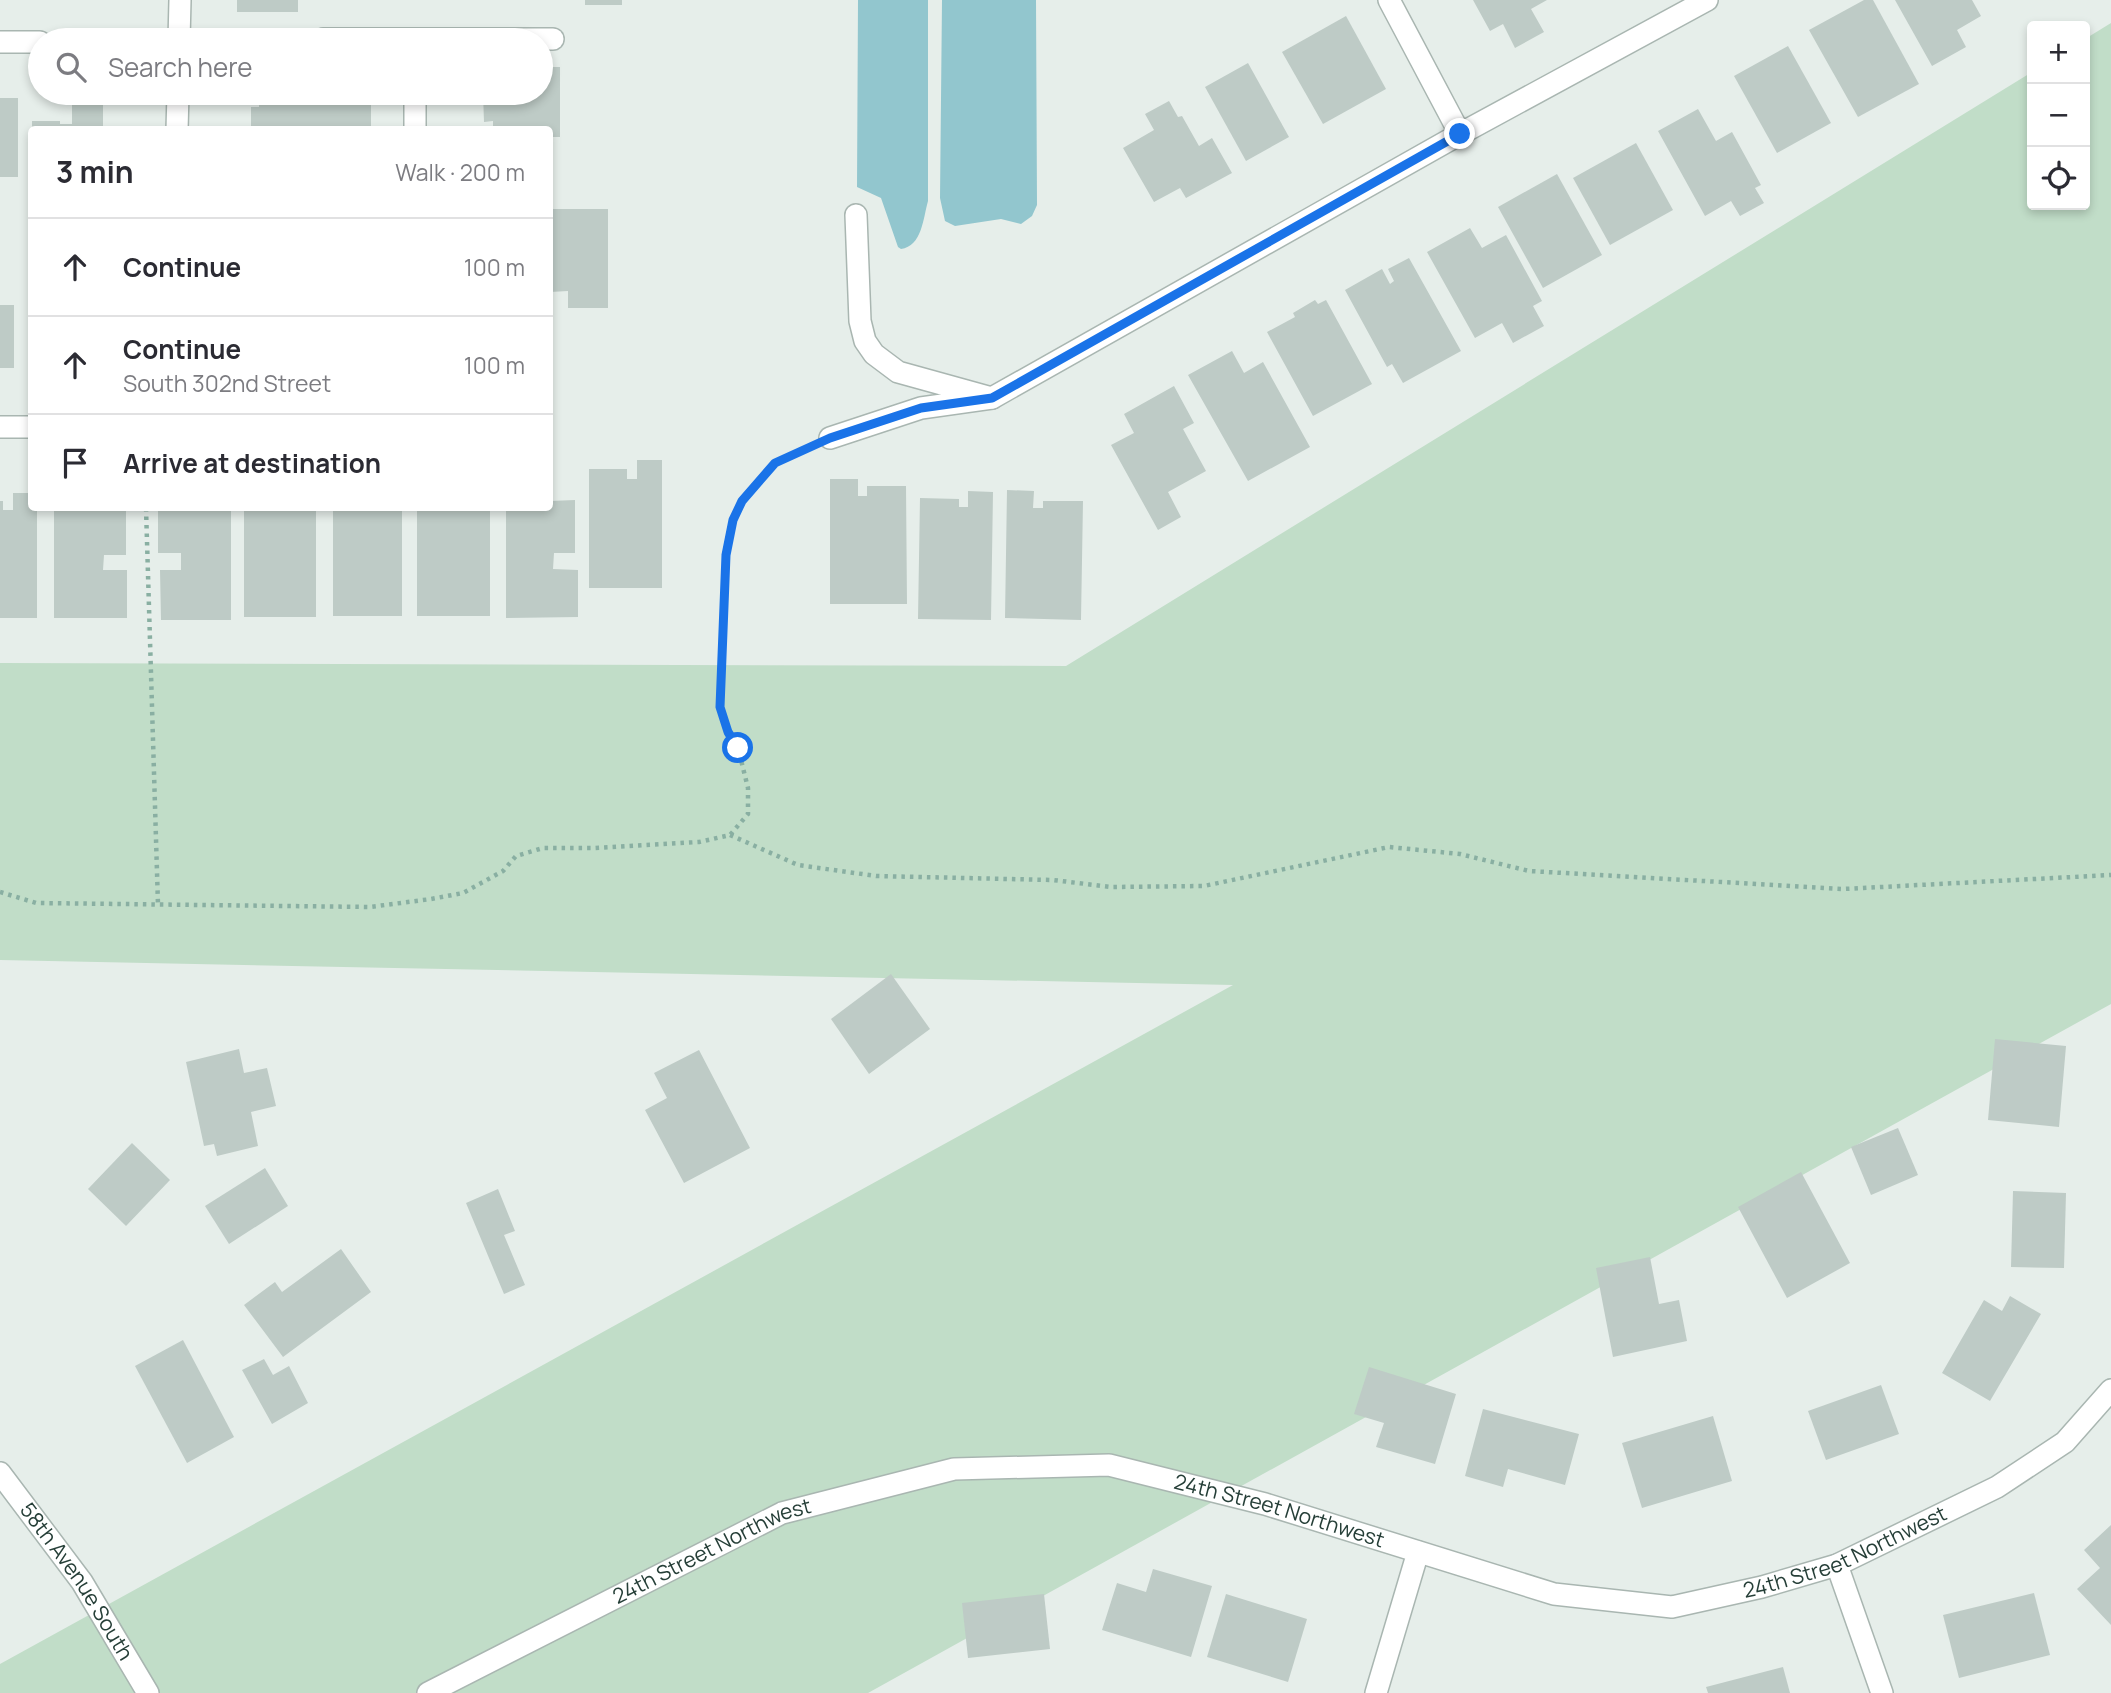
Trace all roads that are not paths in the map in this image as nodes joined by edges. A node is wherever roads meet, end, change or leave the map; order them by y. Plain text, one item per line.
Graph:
1 (180, 0) edge
2 (1390, 0) edge
3 (1707, 0) edge
4 (179, 28) edge
5 (0, 42) edge
6 (28, 42) edge
7 (178, 105) edge
8 (415, 105) edge
9 (177, 126) edge
10 (415, 126) edge
11 (1460, 134) junction
12 (856, 215) dead end
13 (992, 398) junction
14 (0, 427) edge
15 (28, 427) edge
16 (830, 438) road end
17 (2111, 1390) edge
18 (0, 1474) edge
19 (1418, 1552) junction
20 (1837, 1565) junction
21 (148, 1693) edge
22 (428, 1693) edge
23 (1376, 1693) edge
24 (1882, 1693) edge

1 - 4 street
2 - 11 street
3 - 11 street
5 - 6 street
7 - 9 street
8 - 10 street
11 - 13 street
12 - 13 street
13 - 16 street
14 - 15 street
17 - 20 street, 24th Street Northwest
18 - 21 street, 58th Avenue South
19 - 20 street, 24th Street Northwest
19 - 22 street, 24th Street Northwest
19 - 23 street
20 - 24 street

